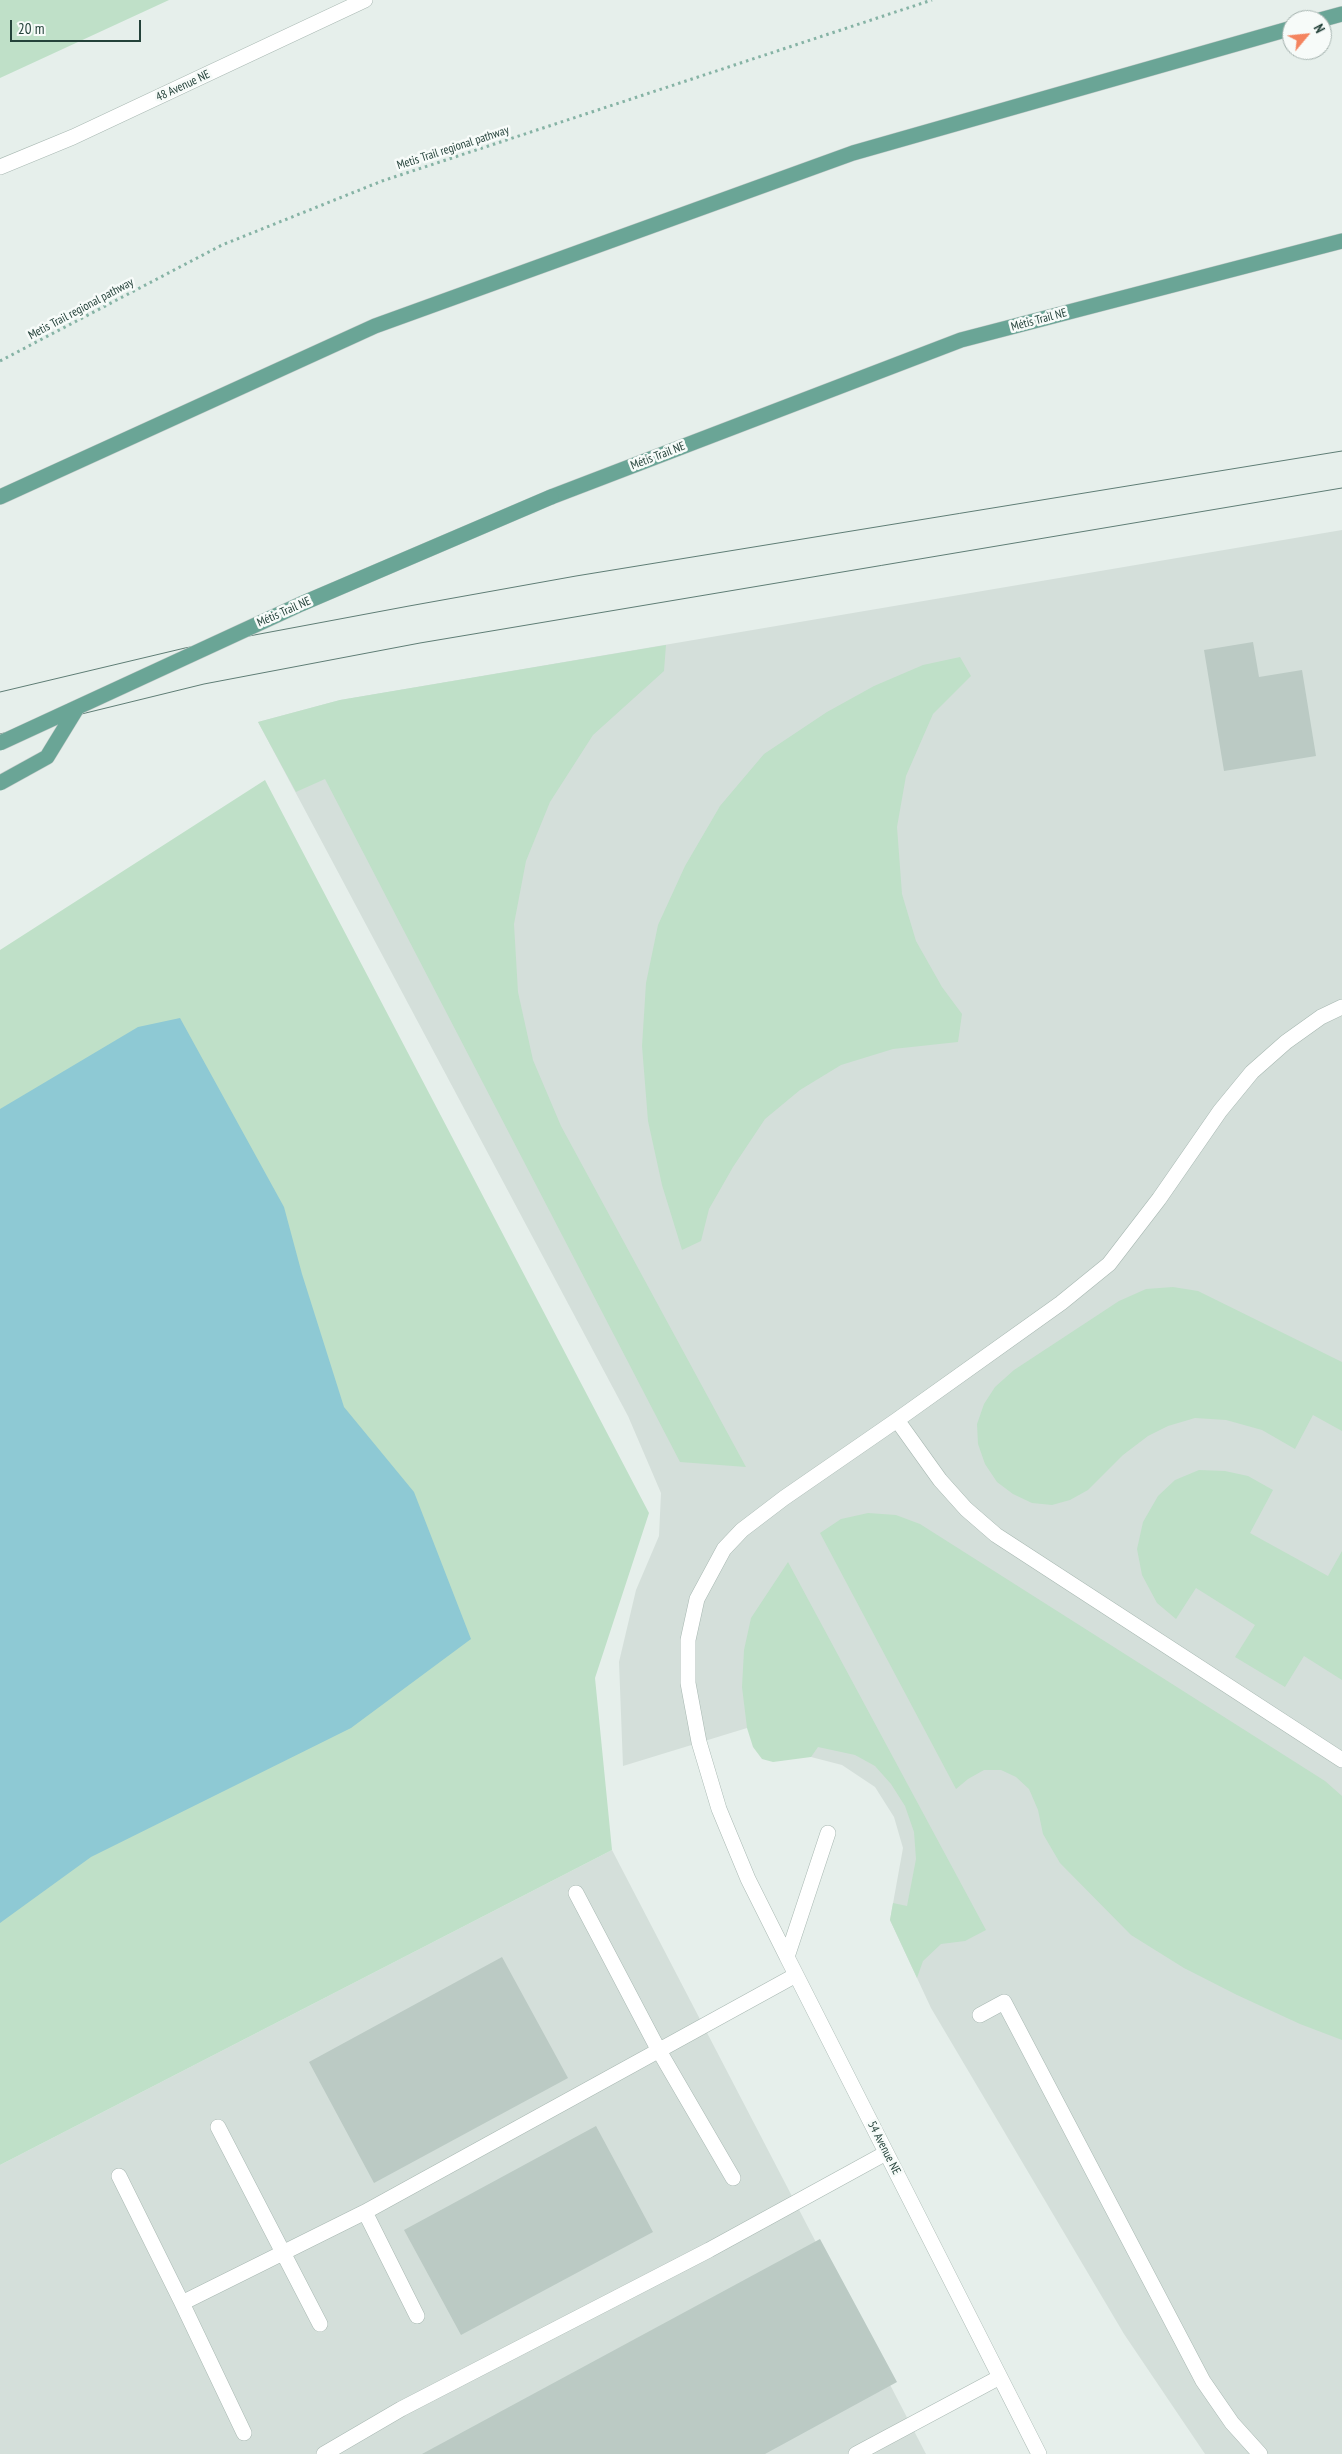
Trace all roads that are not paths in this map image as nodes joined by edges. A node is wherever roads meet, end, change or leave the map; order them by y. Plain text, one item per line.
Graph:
1 (365, 0) edge
2 (1282, 31) edge
3 (0, 167) edge
4 (1342, 241) edge
5 (0, 497) edge
6 (77, 708) junction
7 (0, 743) edge
8 (0, 783) edge
9 (1342, 1006) edge
10 (897, 1420) junction
11 (1342, 1760) edge
12 (828, 1833) dead end
13 (576, 1893) dead end
14 (787, 1957) junction
15 (796, 1975) junction
16 (980, 2016) dead end
17 (658, 2049) junction
18 (218, 2127) dead end
19 (886, 2153) junction
20 (119, 2176) dead end
21 (733, 2178) dead end
22 (365, 2212) junction
23 (282, 2252) junction
24 (182, 2303) junction
25 (417, 2316) dead end
26 (320, 2324) dead end
27 (1000, 2376) junction
28 (244, 2433) dead end
29 (324, 2454) edge
30 (856, 2454) edge
31 (1039, 2454) edge
32 (1260, 2454) edge

1 - 3 street, 48 Avenue NE
2 - 5 main road
4 - 6 main road, Métis Trail NE, bridge
6 - 7 main road, Métis Trail NE, bridge
6 - 8 main road, bridge
9 - 10 street, 54 Avenue NE
10 - 11 street
10 - 14 street, 54 Avenue NE
12 - 14 street
13 - 17 street
14 - 15 street, 54 Avenue NE
15 - 17 street
15 - 19 street, 54 Avenue NE
16 - 32 street
17 - 21 street
17 - 22 street
18 - 23 street
19 - 27 street, 54 Avenue NE
19 - 29 street
20 - 24 street
22 - 23 street
22 - 25 street
23 - 24 street
23 - 26 street
24 - 28 street
27 - 30 street
27 - 31 street, 54 Avenue NE

